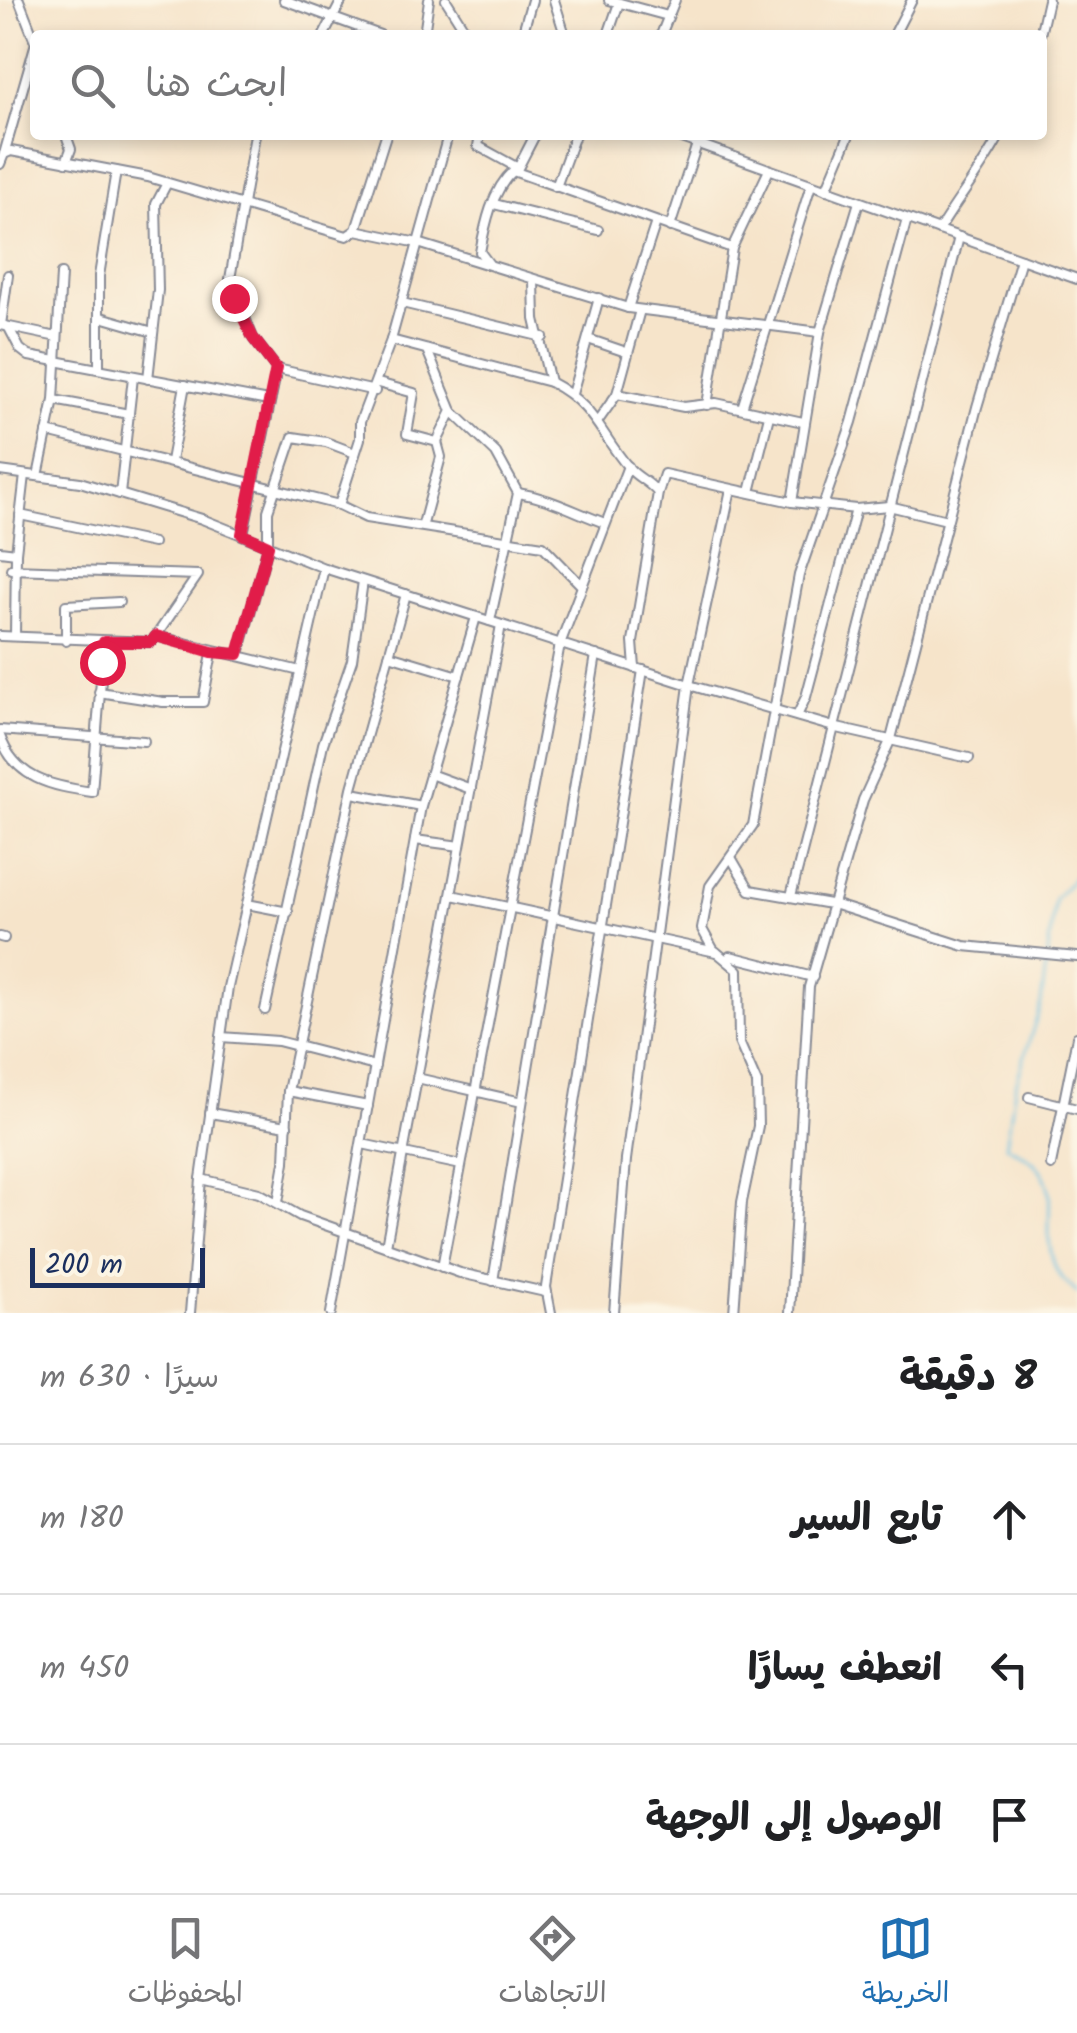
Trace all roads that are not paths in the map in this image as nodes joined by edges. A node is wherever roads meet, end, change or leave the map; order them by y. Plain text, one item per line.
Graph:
1 (20, 0) edge
2 (284, 0) edge
3 (342, 0) edge
4 (429, 0) edge
5 (446, 0) edge
6 (532, 0) edge
7 (554, 0) edge
8 (674, 0) edge
9 (912, 0) edge
10 (1048, 0) edge
11 (614, 1) edge
12 (668, 16) junction
13 (331, 17) junction
14 (30, 30) edge
15 (326, 30) edge
16 (366, 30) edge
17 (425, 30) edge
18 (465, 30) edge
19 (523, 30) edge
20 (563, 30) edge
21 (609, 30) edge
22 (663, 30) edge
23 (897, 30) edge
24 (1041, 30) edge
25 (30, 60) edge
26 (67, 140) edge
27 (254, 140) edge
28 (384, 140) edge
29 (447, 140) edge
30 (479, 140) edge
31 (532, 140) edge
32 (573, 140) edge
33 (686, 140) edge
34 (848, 140) edge
35 (997, 140) edge
36 (697, 144) junction
37 (1, 157) edge
38 (66, 162) junction
39 (515, 170) junction
40 (770, 170) junction
41 (116, 171) junction
42 (167, 183) junction
43 (811, 185) junction
44 (556, 187) junction
45 (826, 190) junction
46 (858, 202) junction
47 (494, 204) junction
48 (241, 206) junction
49 (908, 219) junction
50 (656, 222) junction
51 (670, 227) junction
52 (356, 230) junction
53 (598, 230) dead end
54 (938, 230) junction
55 (960, 238) junction
56 (418, 244) junction
57 (732, 248) junction
58 (1021, 259) junction
59 (490, 264) junction
60 (60, 274) dead end
61 (8, 275) dead end
62 (1077, 279) edge
63 (534, 280) junction
64 (599, 298) junction
65 (402, 303) junction
66 (628, 308) junction
67 (640, 310) junction
68 (100, 317) junction
69 (719, 319) junction
70 (0, 325) edge
71 (771, 325) junction
72 (10, 330) junction
73 (153, 332) junction
74 (820, 332) junction
75 (57, 337) junction
76 (543, 337) junction
77 (391, 340) junction
78 (588, 340) junction
79 (427, 350) junction
80 (626, 352) junction
81 (57, 362) junction
82 (276, 368) junction
83 (99, 369) junction
84 (133, 378) junction
85 (148, 379) junction
86 (550, 382) junction
87 (185, 386) junction
88 (376, 387) junction
89 (572, 394) junction
90 (616, 394) junction
91 (54, 400) junction
92 (268, 401) junction
93 (707, 405) junction
94 (742, 408) junction
95 (452, 411) junction
96 (129, 414) junction
97 (769, 416) junction
98 (598, 421) junction
99 (803, 422) junction
100 (47, 432) junction
101 (437, 442) junction
102 (125, 452) junction
103 (355, 453) junction
104 (171, 461) junction
105 (628, 466) junction
106 (0, 471) edge
107 (25, 474) junction
108 (38, 476) junction
109 (252, 482) junction
110 (278, 488) junction
111 (732, 489) junction
112 (750, 492) junction
113 (518, 493) junction
114 (658, 493) junction
115 (120, 494) junction
116 (792, 502) junction
117 (339, 504) junction
118 (823, 506) junction
119 (889, 506) junction
120 (856, 509) junction
121 (20, 515) junction
122 (947, 520) junction
123 (605, 523) junction
124 (423, 524) junction
125 (242, 534) junction
126 (510, 538) junction
127 (154, 543) dead end
128 (268, 546) junction
129 (0, 551) edge
130 (16, 553) junction
131 (324, 568) junction
132 (13, 569) junction
133 (363, 581) junction
134 (580, 584) junction
135 (406, 594) junction
136 (118, 602) dead end
137 (476, 617) junction
138 (490, 622) junction
139 (501, 625) junction
140 (0, 636) edge
141 (16, 636) junction
142 (156, 636) junction
143 (66, 641) junction
144 (104, 642) junction
145 (560, 644) junction
146 (212, 652) junction
147 (238, 654) junction
148 (596, 655) junction
149 (390, 656) junction
150 (639, 669) junction
151 (300, 671) junction
152 (458, 676) junction
153 (689, 685) junction
154 (99, 692) junction
155 (774, 710) junction
156 (797, 716) junction
157 (838, 728) junction
158 (0, 733) edge
159 (99, 737) junction
160 (891, 739) junction
161 (144, 741) dead end
162 (969, 758) dead end
163 (430, 774) junction
164 (471, 789) junction
165 (352, 792) junction
166 (421, 806) junction
167 (415, 840) junction
168 (460, 846) junction
169 (732, 859) junction
170 (452, 896) junction
171 (792, 896) junction
172 (247, 904) junction
173 (836, 905) junction
174 (507, 910) junction
175 (288, 912) junction
176 (552, 919) junction
177 (602, 929) junction
178 (655, 940) junction
179 (717, 952) junction
180 (1077, 958) edge
181 (812, 976) junction
182 (265, 1010) dead end
183 (1077, 1036) edge
184 (221, 1037) junction
185 (298, 1046) junction
186 (376, 1066) junction
187 (417, 1078) junction
188 (288, 1091) junction
189 (474, 1092) junction
190 (1029, 1097) dead end
191 (522, 1102) junction
192 (368, 1106) junction
193 (1063, 1106) junction
194 (1077, 1109) edge
195 (210, 1113) junction
196 (287, 1126) junction
197 (362, 1144) junction
198 (404, 1152) junction
199 (461, 1164) junction
200 (1051, 1164) dead end
201 (201, 1180) junction
202 (278, 1202) junction
203 (345, 1232) junction
204 (386, 1246) junction
205 (442, 1267) junction
206 (493, 1282) junction
207 (545, 1292) junction
208 (190, 1313) edge
209 (331, 1313) edge
210 (551, 1313) edge
211 (614, 1313) edge
212 (734, 1313) edge
213 (790, 1313) edge

1 - 14 street
2 - 13 street
3 - 13 street
4 - 17 street
5 - 18 street
6 - 19 street
7 - 20 street
8 - 12 street
9 - 23 street
10 - 24 street
11 - 12 street
11 - 21 street
12 - 22 street
13 - 15 street
13 - 16 street
25 - 37 street
26 - 38 street
27 - 48 street
28 - 52 street
29 - 56 street
30 - 39 street
31 - 39 street
32 - 44 street
33 - 36 street
34 - 45 street
35 - 54 street
36 - 40 street
36 - 51 street
37 - 38 street
38 - 41 street
39 - 44 street
39 - 47 street
40 - 43 street
40 - 57 street
41 - 42 street
41 - 68 street
42 - 48 street
42 - 73 street
43 - 45 street
43 - 71 street
44 - 50 street
45 - 46 street
46 - 49 street
46 - 74 street
47 - 53 street
47 - 59 street
48 - 52 street
48 - 82 street
49 - 54 street
49 - 118 street
50 - 51 street
50 - 66 street
51 - 57 street
52 - 56 street
54 - 55 street
55 - 58 street
55 - 119 street
56 - 59 street
56 - 65 street
57 - 69 street
58 - 62 street
58 - 122 street
59 - 63 street
60 - 75 street
61 - 70 street
63 - 64 street
63 - 76 street
64 - 66 street
64 - 78 street
65 - 76 street
65 - 77 street
66 - 67 street
67 - 69 street
67 - 80 street
68 - 73 street
68 - 83 street
69 - 71 street
69 - 93 street
70 - 72 street
71 - 74 street
71 - 94 street
72 - 75 street
72 - 81 street
73 - 85 street
74 - 99 street
75 - 81 street
76 - 86 street
77 - 79 street
77 - 88 street
78 - 80 street
78 - 89 street
79 - 86 street
79 - 95 street
80 - 90 street
81 - 83 street
81 - 91 street
82 - 88 street
82 - 92 street
83 - 84 street
84 - 85 street
84 - 96 street
85 - 87 street
86 - 89 street
87 - 92 street
87 - 104 street
88 - 101 street
88 - 103 street
89 - 98 street
90 - 93 street
90 - 98 street
91 - 96 street
91 - 100 street
92 - 109 street
93 - 94 street
94 - 97 street
95 - 101 street
95 - 113 street
96 - 102 street
97 - 99 street
97 - 112 street
98 - 105 street
99 - 116 street
100 - 102 street
100 - 108 street
101 - 124 street
102 - 104 street
102 - 115 street
103 - 110 street
103 - 117 street
104 - 109 street
105 - 114 street
105 - 123 street
106 - 107 street
107 - 108 street
107 - 121 street
108 - 115 street
109 - 110 street
109 - 125 street
110 - 117 street
110 - 128 street
111 - 112 street
111 - 114 street
111 - 153 street
112 - 116 street
113 - 123 street
113 - 126 street
114 - 150 street
115 - 125 street
116 - 118 street
117 - 124 street
118 - 120 street
118 - 155 street
119 - 120 street
119 - 122 street
119 - 157 street
120 - 156 street
121 - 127 street
121 - 130 street
122 - 160 street
123 - 134 street
124 - 126 street
125 - 128 street
126 - 134 street
126 - 138 street
128 - 131 street
128 - 147 street
129 - 130 street
130 - 132 street
131 - 133 street
131 - 151 street
132 - 141 street
132 - 142 street
133 - 135 street
133 - 175 street
134 - 145 street
135 - 137 street
135 - 149 street
136 - 143 street
137 - 138 street
137 - 152 street
138 - 139 street
139 - 145 street
139 - 164 street
140 - 141 street
141 - 143 street
142 - 144 street
142 - 146 street
143 - 144 street
144 - 154 street
145 - 148 street
145 - 174 street
146 - 147 street
146 - 154 street
147 - 151 street
148 - 150 street
148 - 176 street
149 - 152 street
149 - 165 street
150 - 153 street
150 - 177 street
151 - 172 street
152 - 163 street
153 - 155 street
153 - 178 street
154 - 159 street
155 - 156 street
155 - 169 street
156 - 157 street
157 - 160 street
157 - 171 street
158 - 159 street
158 - 159 street
159 - 161 street
160 - 162 street
160 - 173 street
163 - 164 street
163 - 166 street
164 - 168 street
165 - 166 street
165 - 185 street
166 - 167 street
167 - 168 street
167 - 186 street
168 - 170 street
169 - 171 street
169 - 179 street
170 - 174 street
170 - 187 street
171 - 173 street
172 - 175 street
172 - 184 street
173 - 180 street
173 - 181 street
174 - 176 street
174 - 189 street
175 - 182 street
176 - 177 street
176 - 191 street
177 - 178 street
177 - 207 street
178 - 179 street
178 - 211 street
179 - 181 street
179 - 212 street
181 - 213 street
183 - 193 street
184 - 185 street
184 - 195 street
185 - 186 street
185 - 188 street
186 - 192 street
187 - 189 street
187 - 198 street
188 - 192 street
188 - 196 street
189 - 191 street
189 - 199 street
190 - 193 street
191 - 206 street
192 - 197 street
193 - 194 street
193 - 200 street
195 - 196 street
195 - 201 street
196 - 202 street
197 - 198 street
197 - 203 street
198 - 199 street
198 - 204 street
199 - 205 street
201 - 202 street
201 - 208 street
202 - 203 street
203 - 204 street
203 - 209 street
204 - 205 street
205 - 206 street
206 - 207 street
207 - 210 street

